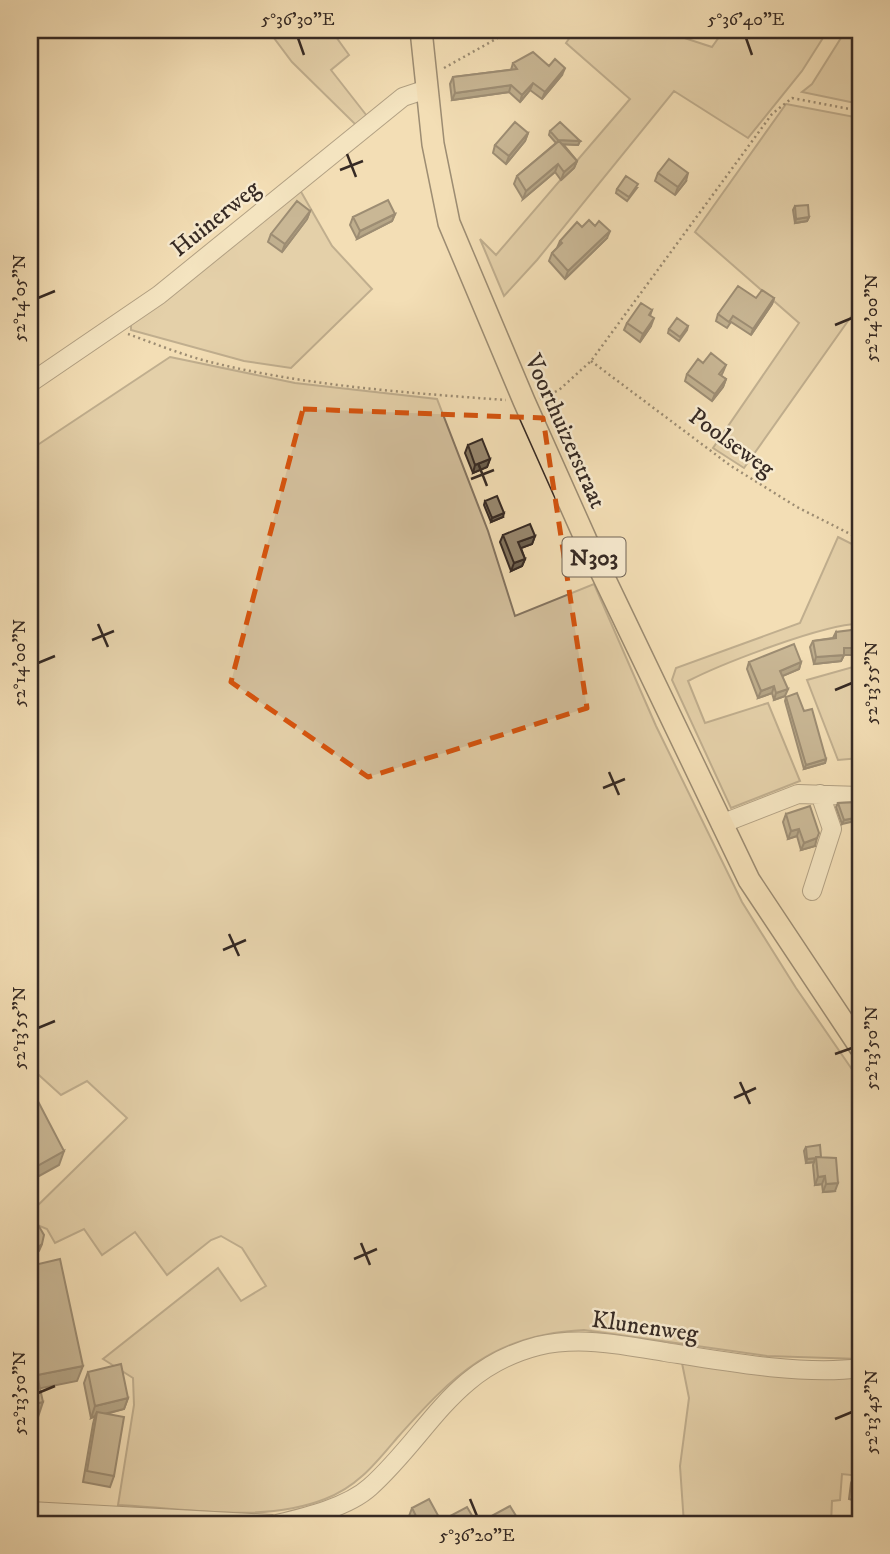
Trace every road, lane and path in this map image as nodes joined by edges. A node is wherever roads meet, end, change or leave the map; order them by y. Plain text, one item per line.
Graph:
1 (421, 30) edge
2 (512, 30) edge
3 (430, 78) junction
4 (860, 111) edge
5 (112, 329) junction
6 (592, 361) junction
7 (30, 383) edge
8 (524, 401) junction
9 (860, 539) edge
10 (820, 794) junction
11 (860, 796) edge
12 (721, 824) junction
13 (812, 891) dead end
14 (860, 1047) edge
15 (860, 1368) edge
16 (30, 1511) edge
17 (275, 1524) edge

1 - 3 main road, Voorthuizerstraat / N303
2 - 3 path
3 - 5 street, Huinerweg
3 - 8 main road, Voorthuizerstraat / N303
4 - 6 path
5 - 7 street, Huinerweg
5 - 8 path
6 - 8 path
6 - 9 path, Poolseweg
8 - 12 main road, Voorthuizerstraat / N303
10 - 11 street
10 - 12 street
10 - 13 street
12 - 14 main road, Voorthuizerstraat / N303
15 - 17 street, Klunenweg
16 - 17 street, Klunenweg

